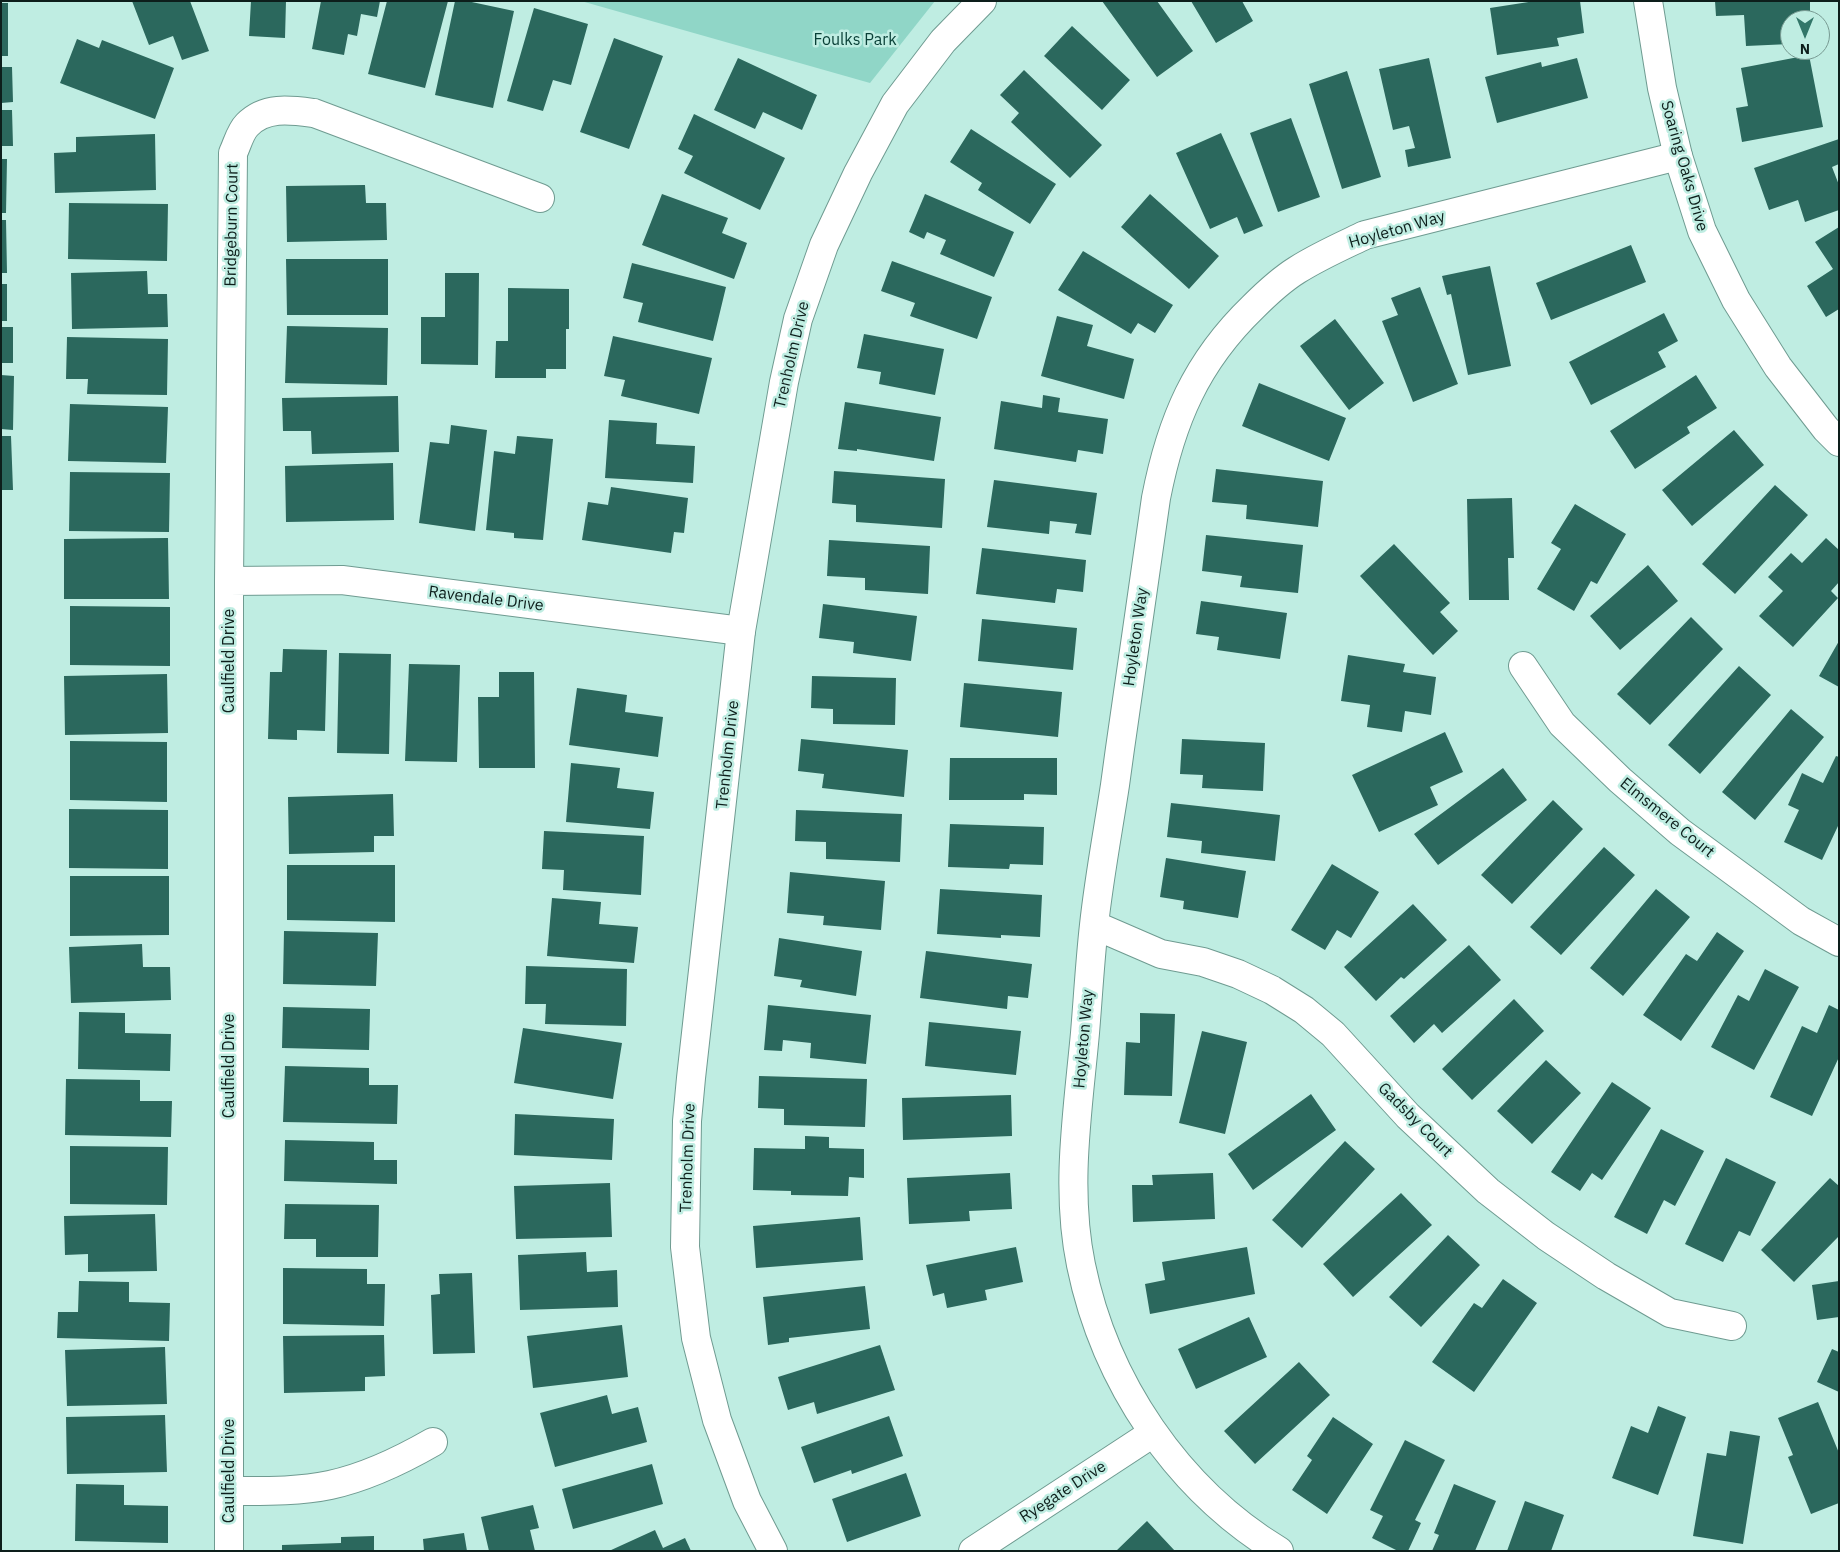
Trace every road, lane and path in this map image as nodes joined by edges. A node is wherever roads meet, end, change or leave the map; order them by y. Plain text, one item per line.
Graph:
1 (982, 1) edge
2 (1648, 1) edge
3 (1678, 156) junction
4 (540, 198) dead end
5 (1839, 442) edge
6 (229, 581) junction
7 (742, 631) junction
8 (1523, 666) dead end
9 (1094, 925) junction
10 (1839, 942) edge
11 (1732, 1326) dead end
12 (1153, 1433) junction
13 (432, 1442) dead end
14 (230, 1491) junction
15 (229, 1551) edge
16 (773, 1551) edge
17 (973, 1551) edge
18 (1279, 1551) edge

1 - 7 street, Trenholm Drive
2 - 3 street, Soaring Oaks Drive
3 - 5 street, Soaring Oaks Drive
3 - 9 street, Hoyleton Way
4 - 6 street, Bridgeburn Court
6 - 7 street, Ravendale Drive
6 - 14 street, Caulfield Drive
7 - 16 street, Trenholm Drive
8 - 10 street, Elmsmere Court
9 - 11 street, Gadsby Court
9 - 12 street, Hoyleton Way
12 - 17 street, Ryegate Drive
12 - 18 street, Hoyleton Way
13 - 14 street
14 - 15 street, Caulfield Drive

